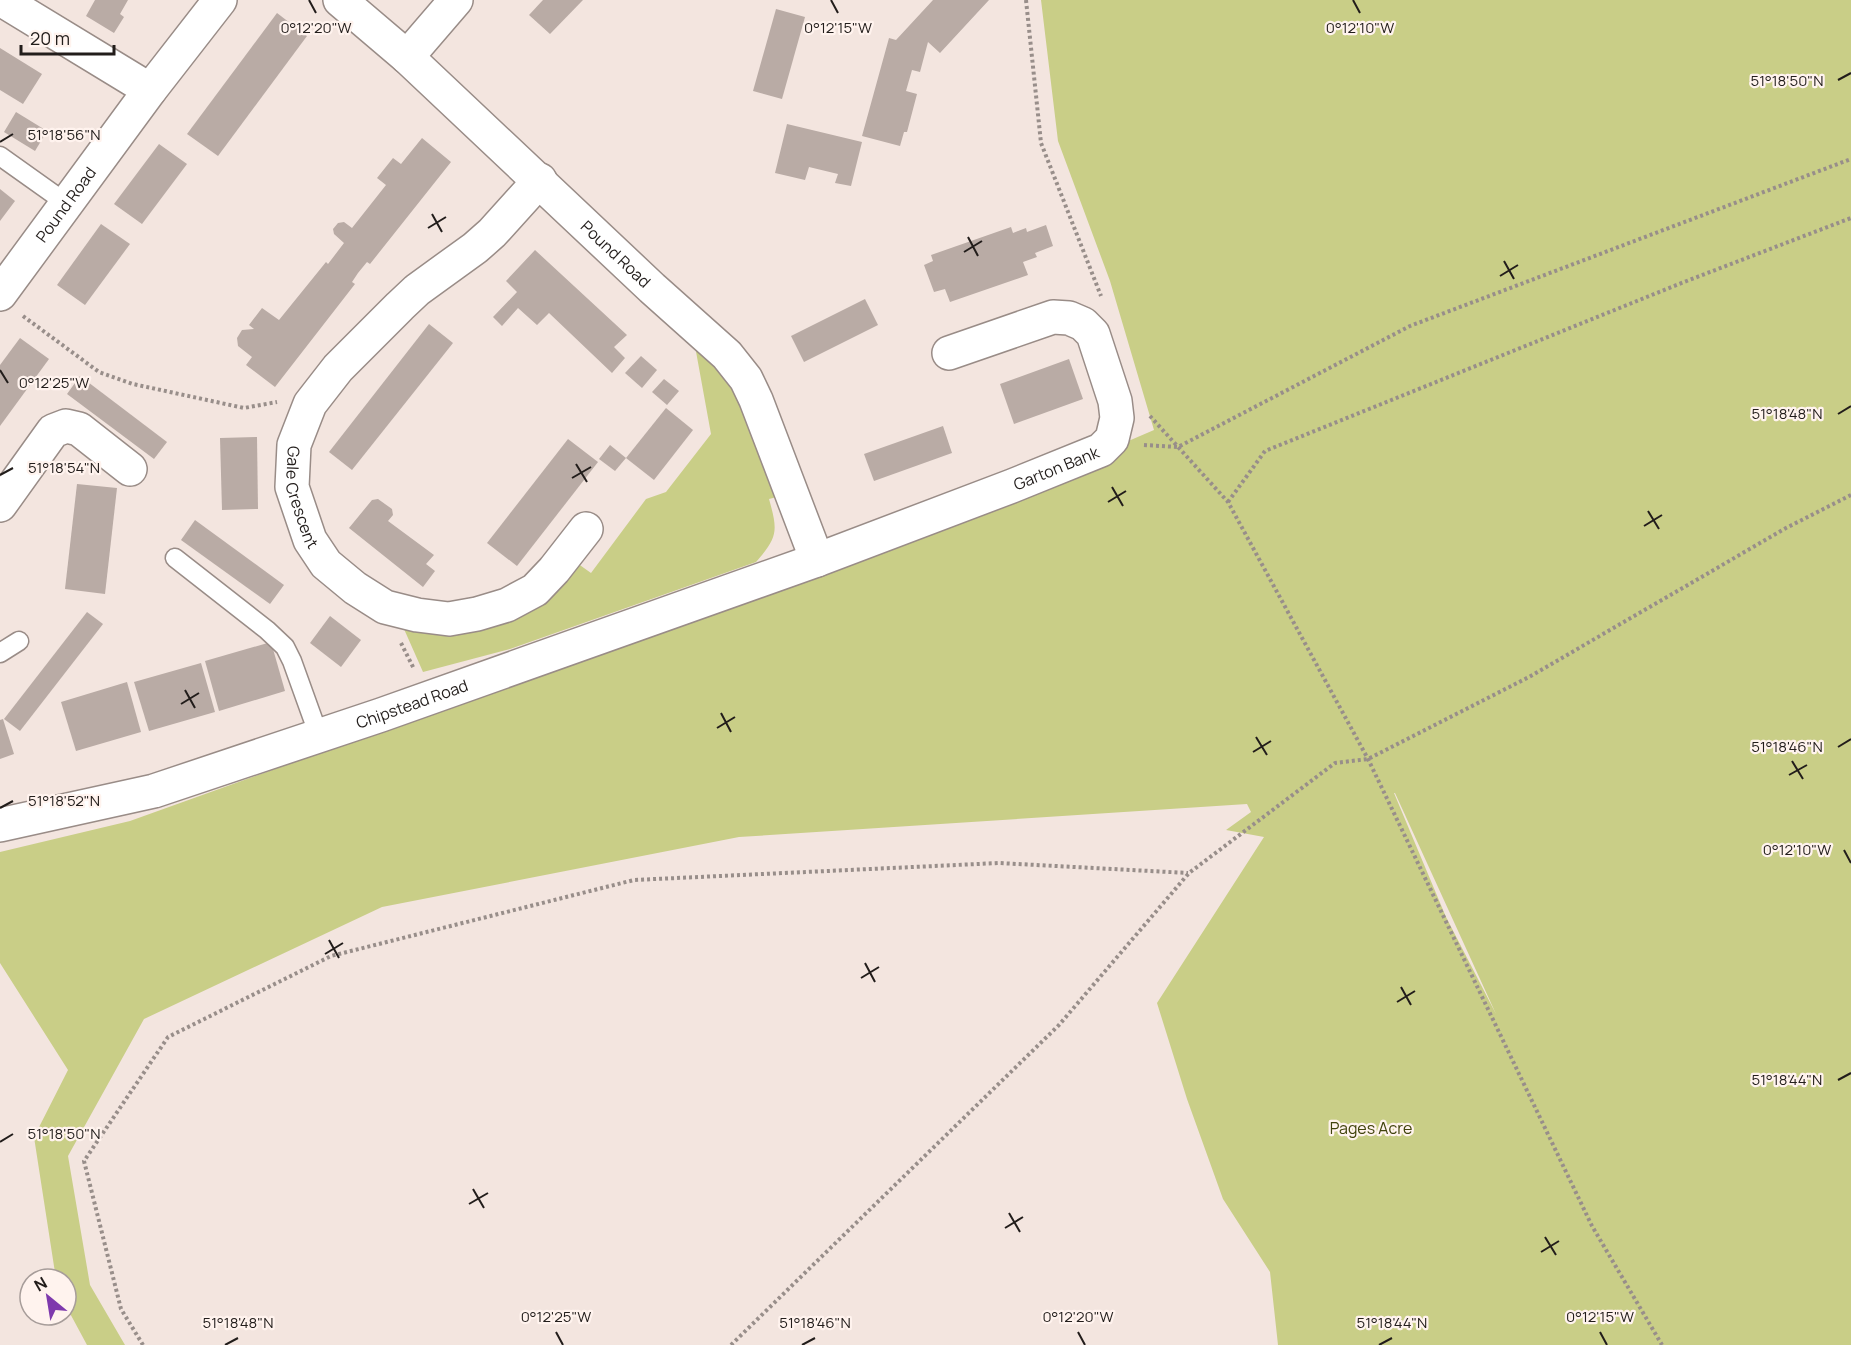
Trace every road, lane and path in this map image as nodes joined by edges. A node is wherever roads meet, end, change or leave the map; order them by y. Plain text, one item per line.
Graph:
1 (2, 0) edge
2 (220, 0) edge
3 (340, 0) edge
4 (456, 0) edge
5 (1026, 0) edge
6 (407, 57) junction
7 (150, 90) junction
8 (0, 156) edge
9 (1851, 159) edge
10 (540, 180) junction
11 (66, 204) junction
12 (1851, 218) edge
13 (1103, 301) dead end
14 (9, 304) edge
15 (949, 353) dead end
16 (310, 404) junction
17 (1143, 408) dead end
18 (1178, 447) junction
19 (130, 469) dead end
20 (1851, 495) edge
21 (1228, 502) junction
22 (0, 505) edge
23 (586, 529) dead end
24 (175, 558) dead end
25 (817, 560) junction
26 (385, 608) junction
27 (19, 641) dead end
28 (0, 653) edge
29 (427, 698) junction
30 (319, 736) junction
31 (1368, 759) junction
32 (0, 825) edge
33 (1190, 873) junction
34 (143, 1345) edge
35 (731, 1345) edge
36 (1662, 1345) edge

1 - 7 street
2 - 7 street, Pound Road
3 - 6 street, Pound Road
4 - 6 street
5 - 13 path
6 - 10 street, Pound Road
7 - 11 street, Pound Road
8 - 11 lane
9 - 18 path
10 - 16 street, Gale Crescent
10 - 25 street, Pound Road
11 - 14 street, Pound Road
12 - 21 path
14 - 16 path
15 - 25 street, Garton Bank
16 - 26 street, Gale Crescent
17 - 18 path
18 - 21 path
19 - 22 street
20 - 31 path
21 - 31 path
23 - 26 street, Gale Crescent
24 - 30 lane
25 - 29 street, Chipstead Road
26 - 29 path
27 - 28 lane
29 - 30 street, Chipstead Road
30 - 32 street, Chipstead Road
31 - 33 path
31 - 36 path
33 - 34 path
33 - 35 path

